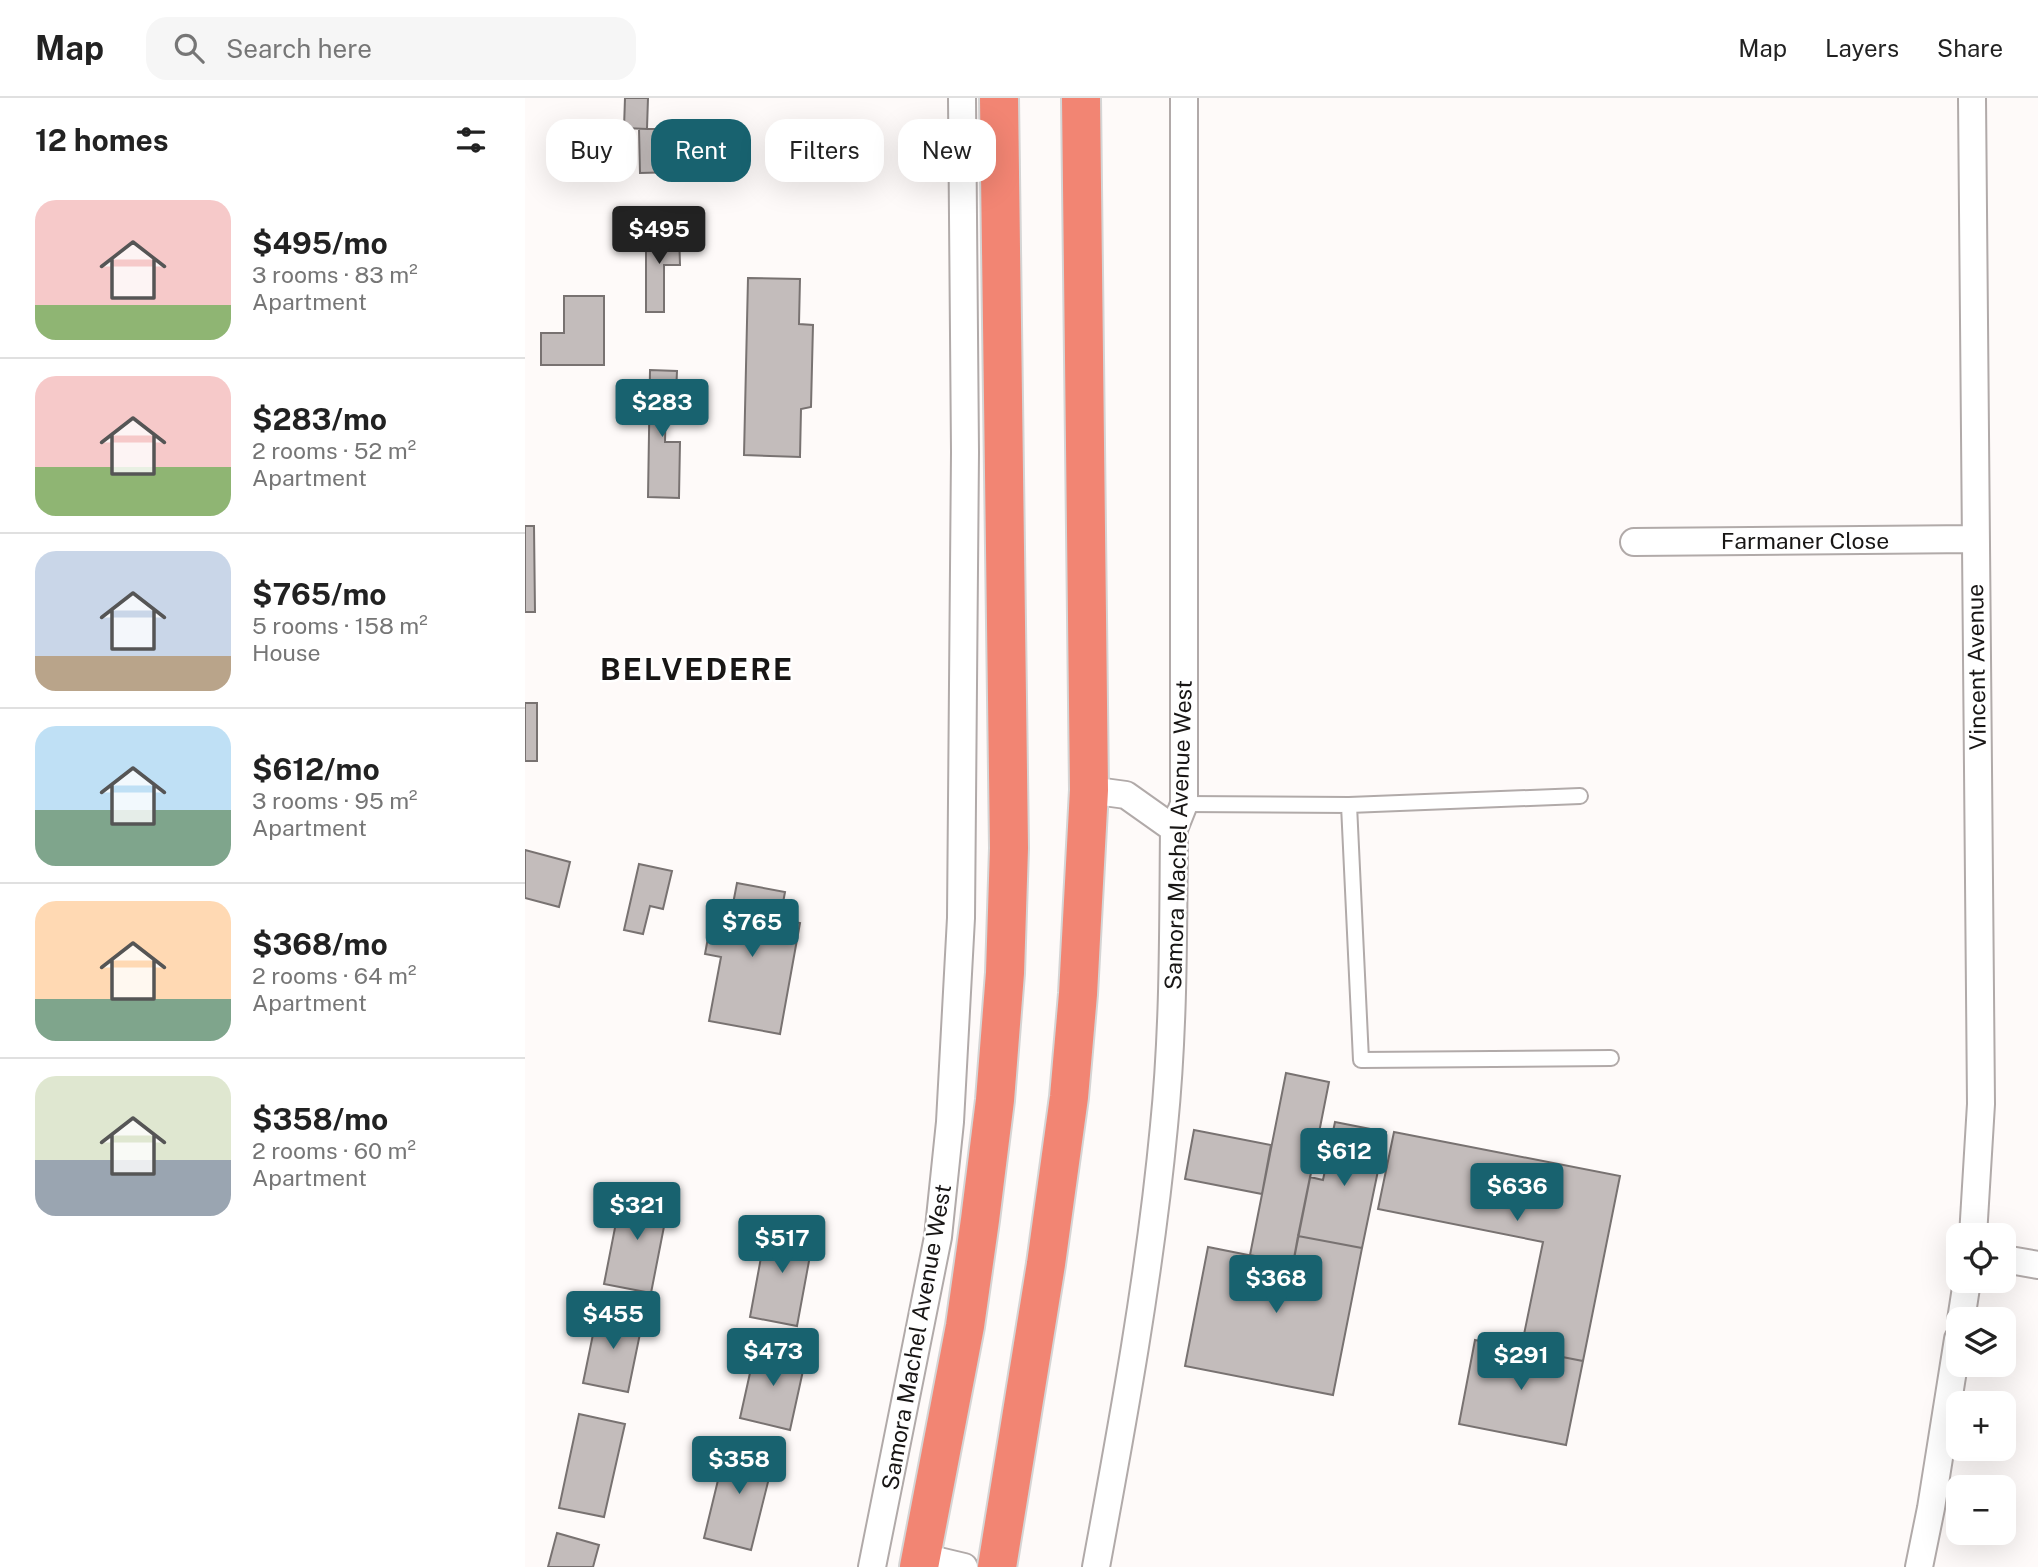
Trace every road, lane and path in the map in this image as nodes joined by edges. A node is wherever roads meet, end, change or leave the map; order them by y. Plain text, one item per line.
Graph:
1 (963, 98) edge
2 (999, 98) edge
3 (1081, 98) edge
4 (1184, 98) edge
5 (1972, 98) edge
6 (1975, 539) junction
7 (1634, 542) dead end
8 (1089, 790) junction
9 (1580, 796) dead end
10 (1184, 804) junction
11 (1349, 805) junction
12 (1174, 829) junction
13 (1611, 1058) dead end
14 (1974, 1223) edge
15 (2016, 1261) edge
16 (2038, 1265) edge
17 (1952, 1377) edge
18 (921, 1562) edge
19 (872, 1567) edge
20 (964, 1567) edge
21 (997, 1567) edge
22 (1096, 1567) edge
23 (1919, 1567) edge

1 - 19 street, Samora Machel Avenue West
2 - 18 highway, Samora Machel Avenue West
3 - 8 highway
4 - 10 street, Samora Machel Avenue West
5 - 6 street, Vincent Avenue
6 - 7 street, Farmaner Close
6 - 14 street, Vincent Avenue
8 - 12 street
8 - 21 highway
9 - 11 lane
10 - 11 lane
10 - 12 street, Samora Machel Avenue West
11 - 13 lane
12 - 22 street, Samora Machel Avenue West
15 - 16 street
17 - 23 street
18 - 20 street

